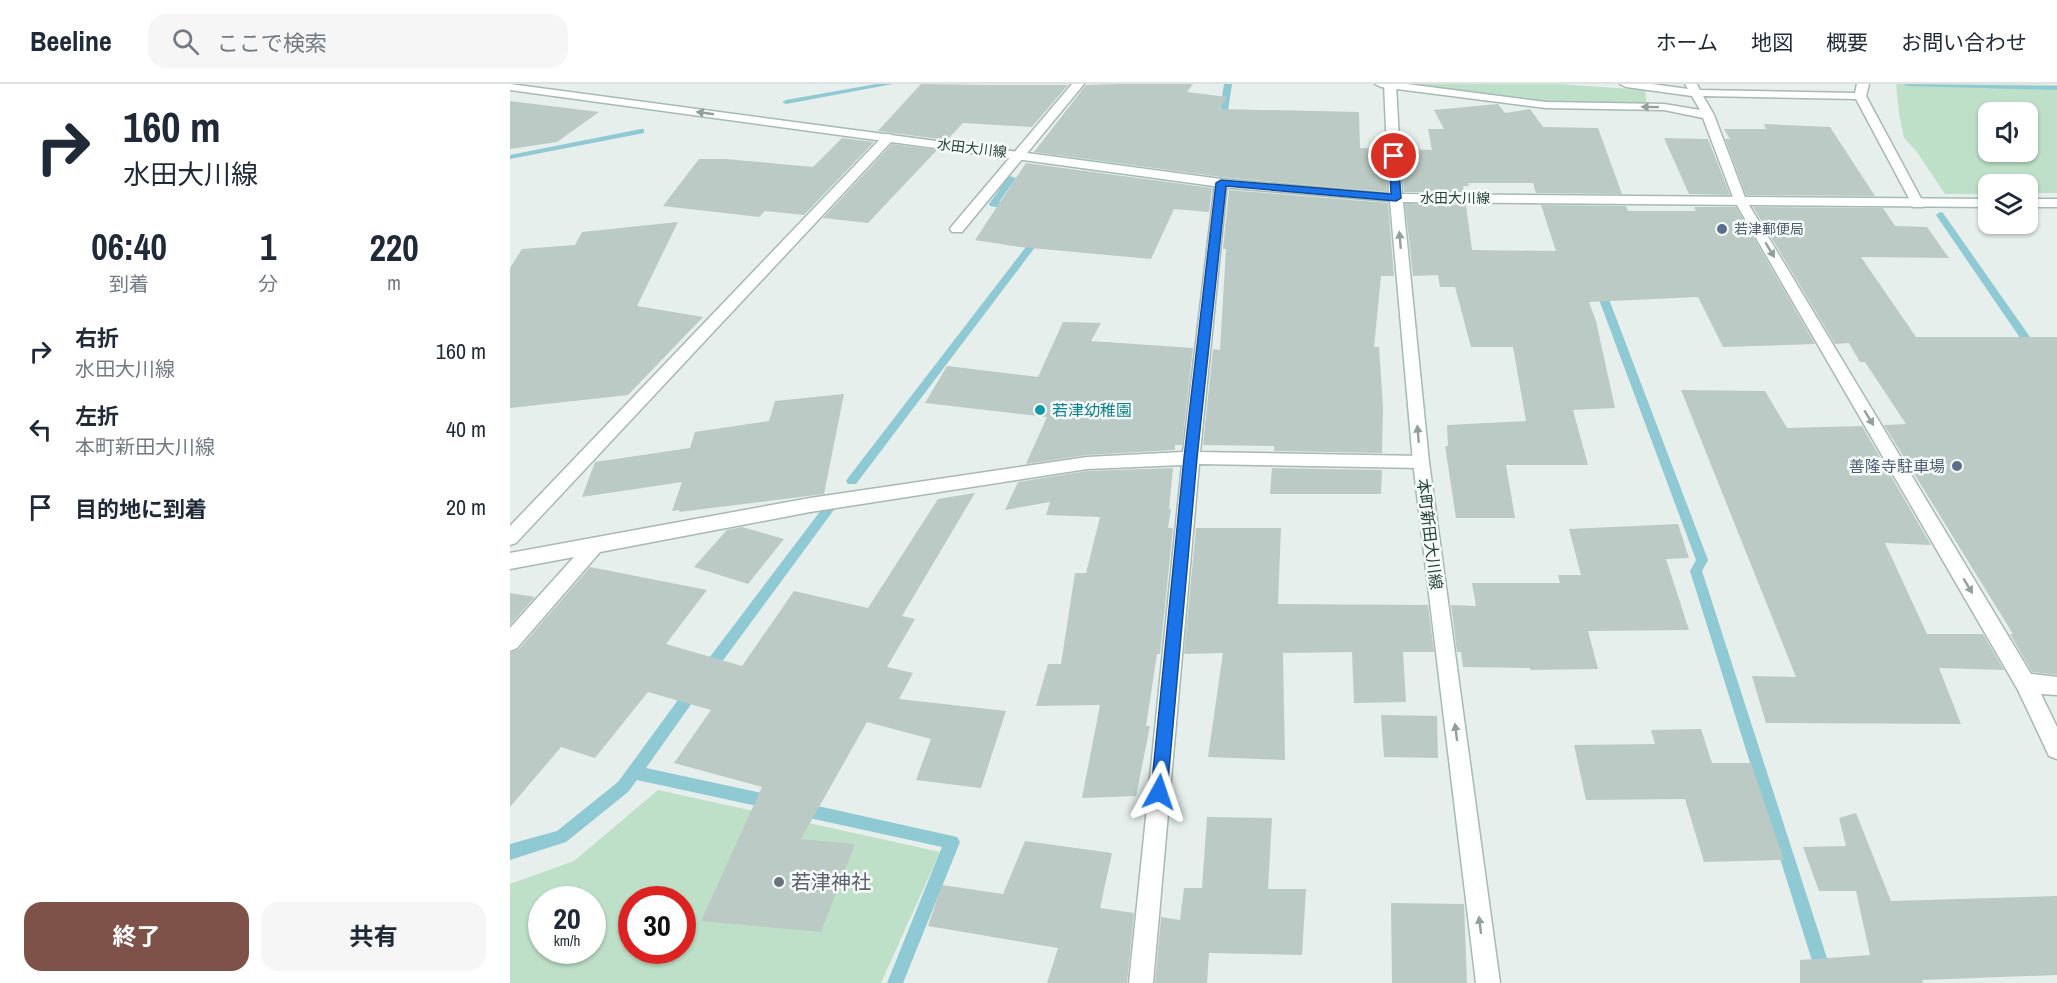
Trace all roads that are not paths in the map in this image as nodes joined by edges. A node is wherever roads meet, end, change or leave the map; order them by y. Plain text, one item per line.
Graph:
1 (561, 84) edge
2 (570, 84) edge
3 (1078, 84) edge
4 (1387, 84) edge
5 (1626, 84) edge
6 (510, 87) edge
7 (544, 88) edge
8 (1694, 89) edge
9 (1862, 90) edge
10 (1708, 115) junction
11 (888, 138) junction
12 (1019, 154) junction
13 (1221, 183) junction
14 (1396, 198) junction
15 (1740, 200) junction
16 (1978, 203) edge
17 (2038, 203) edge
18 (2057, 203) edge
19 (1918, 204) junction
20 (957, 229) dead end
21 (1191, 458) junction
22 (1421, 462) junction
23 (510, 538) edge
24 (595, 545) junction
25 (510, 561) edge
26 (510, 642) edge
27 (2025, 683) junction
28 (2057, 686) edge
29 (2057, 749) edge
30 (1141, 983) edge
31 (1488, 983) edge

1 - 7 street
2 - 11 street, 水田大川線
3 - 12 street
10 -> 4 street
4 - 14 street, 本町新田大川線
5 - 8 street
6 - 7 street, 水田大川線
11 -> 7 street, 水田大川線
8 - 9 street
8 - 10 street
9 - 19 street
10 - 15 street
11 - 12 street, 水田大川線
11 - 23 street
12 - 13 street, 水田大川線
12 - 20 street
13 - 14 street, 水田大川線
13 - 21 street
14 - 15 street, 水田大川線
22 -> 14 street, 本町新田大川線
15 - 19 street, 水田大川線
15 -> 27 street
16 - 19 street, 水田大川線
17 - 18 street
21 - 22 street
21 - 24 street
21 - 30 street
31 -> 22 street, 本町新田大川線
24 - 25 street
24 - 26 street
27 - 28 street
27 - 29 street

